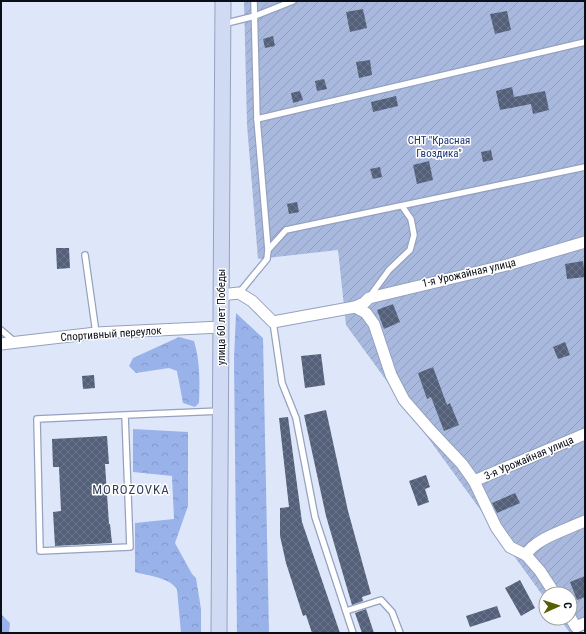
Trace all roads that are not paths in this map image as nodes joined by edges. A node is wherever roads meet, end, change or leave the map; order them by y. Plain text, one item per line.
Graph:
1 (223, 1) edge
2 (254, 1) edge
3 (293, 1) edge
4 (255, 16) junction
5 (223, 24) junction
6 (585, 42) edge
7 (257, 119) junction
8 (585, 167) edge
9 (402, 206) junction
10 (585, 242) edge
11 (268, 250) junction
12 (85, 255) dead end
13 (239, 293) junction
14 (220, 295) junction
15 (369, 298) junction
16 (355, 307) junction
17 (273, 322) junction
18 (220, 327) junction
19 (1, 330) edge
20 (96, 334) junction
21 (14, 341) junction
22 (1, 344) edge
23 (221, 411) junction
24 (125, 415) junction
25 (585, 434) edge
26 (474, 481) junction
27 (585, 521) edge
28 (526, 555) junction
29 (550, 586) edge
30 (346, 611) junction
31 (219, 633) edge
32 (353, 633) edge
33 (400, 633) edge

1 - 5 street, улица 60 лет Победы
2 - 4 lane
3 - 4 lane
4 - 5 lane
4 - 7 lane
5 - 14 street, улица 60 лет Победы
6 - 7 lane
7 - 11 lane
8 - 9 lane
9 - 11 lane
9 - 15 lane
10 - 15 street, 1-я Урожайная улица
11 - 13 lane
12 - 20 lane
13 - 14 street
13 - 17 street
14 - 18 street, улица 60 лет Победы
15 - 16 street, 1-я Урожайная улица
16 - 17 street
16 - 26 street
17 - 30 lane
18 - 20 street, Спортивный переулок
18 - 23 street, улица 60 лет Победы
19 - 21 lane
20 - 21 street, Спортивный переулок
21 - 22 street, Спортивный переулок
23 - 24 lane
23 - 31 street, улица 60 лет Победы
24 - 24 lane
25 - 26 street, 3-я Урожайная улица
26 - 28 street
27 - 28 street
28 - 29 street
30 - 32 lane
30 - 33 lane

